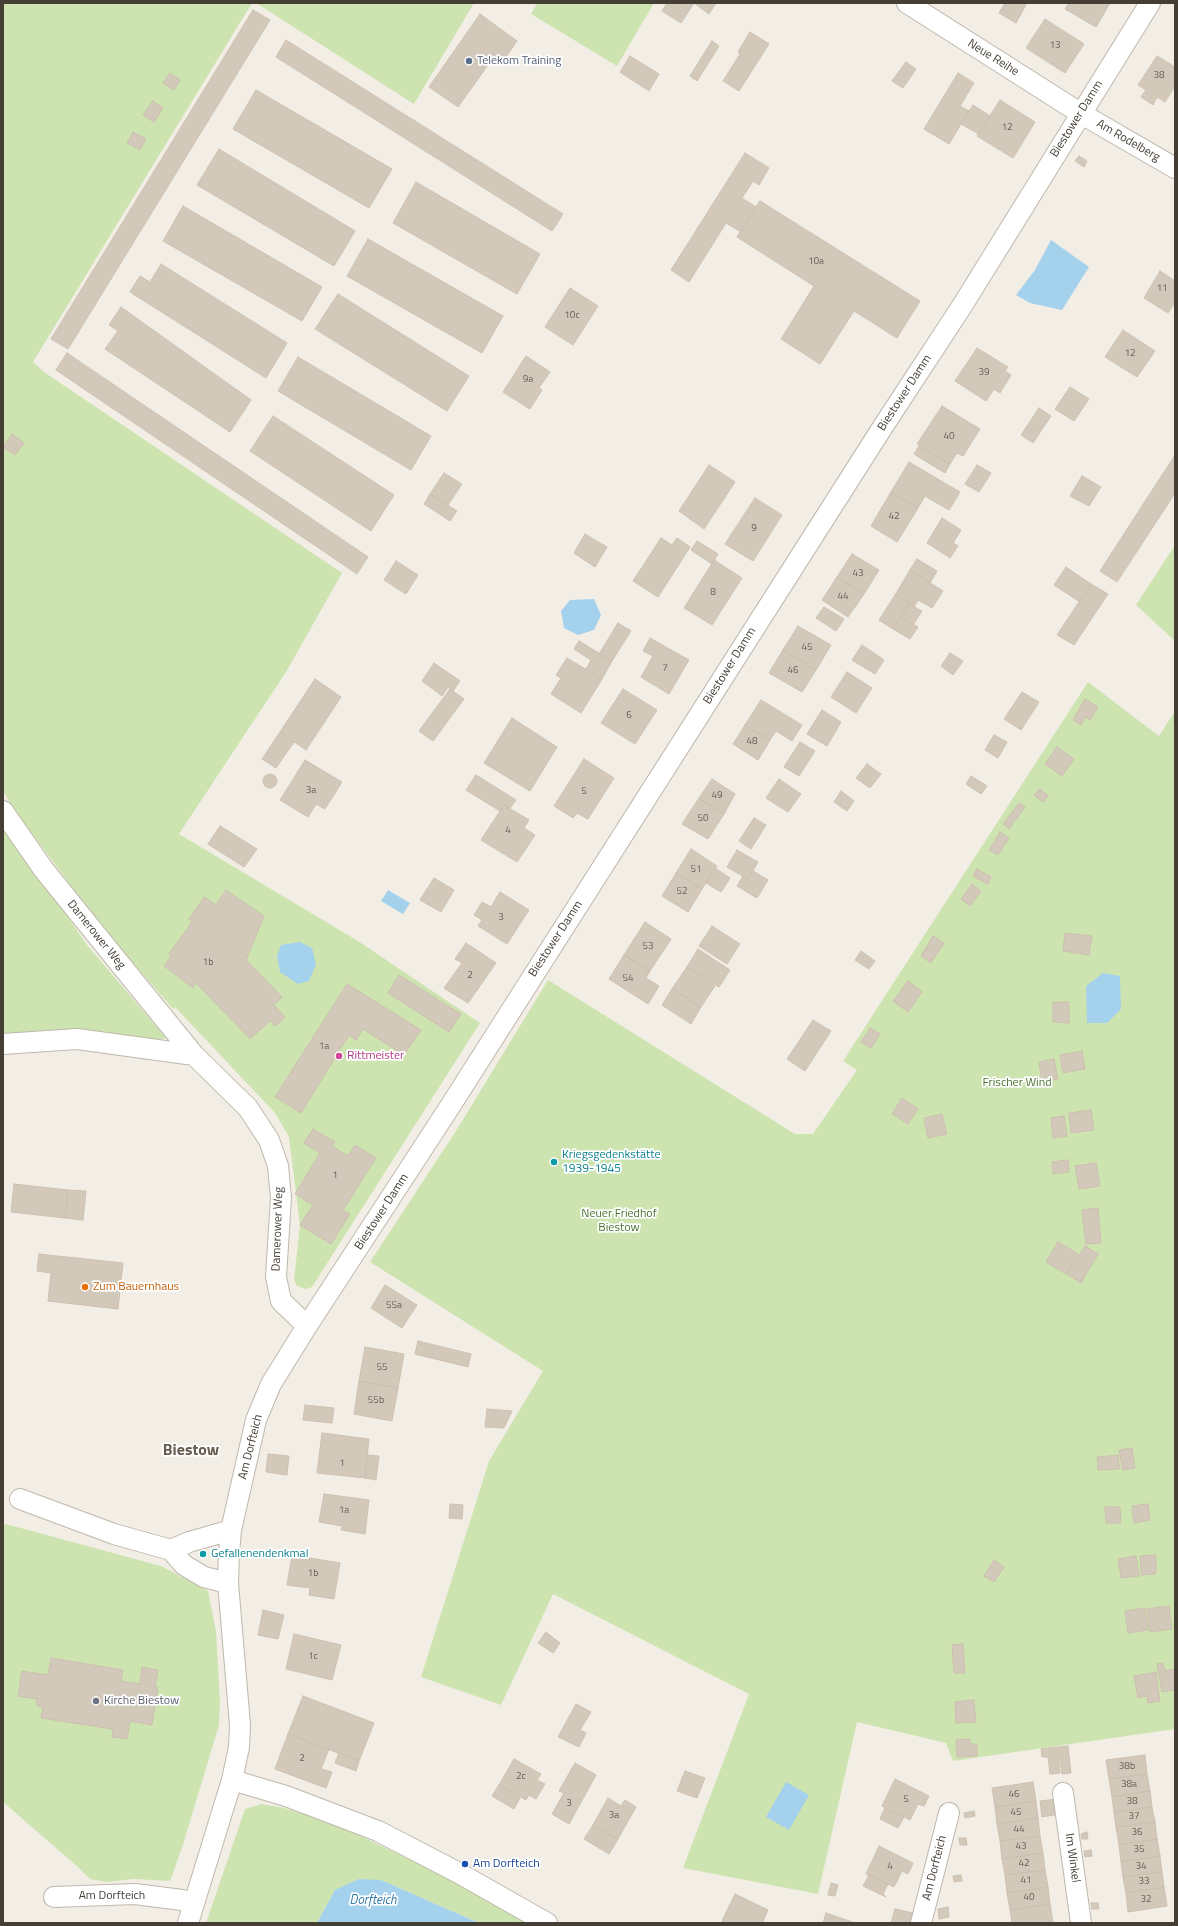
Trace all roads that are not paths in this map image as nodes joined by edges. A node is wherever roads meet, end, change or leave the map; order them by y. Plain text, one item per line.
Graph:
1 (907, 3) edge
2 (1150, 3) edge
3 (1080, 113) junction
4 (1175, 168) edge
5 (3, 811) edge
6 (3, 1044) edge
7 (194, 1055) junction
8 (307, 1326) junction
9 (20, 1499) dead end
10 (231, 1530) junction
11 (171, 1550) junction
12 (228, 1583) junction
13 (232, 1780) junction
14 (1063, 1793) dead end
15 (949, 1813) dead end
16 (54, 1897) dead end
17 (194, 1904) junction
18 (188, 1923) edge
19 (547, 1923) edge
20 (921, 1923) edge
21 (1081, 1923) edge

1 - 3 street, Neue Reihe
2 - 3 street, Biestower Damm
3 - 4 street, Am Rodelberg
3 - 8 street, Biestower Damm
5 - 7 street, Damerower Weg
6 - 7 street
7 - 8 street, Damerower Weg
8 - 10 street, Am Dorfteich
9 - 11 street
10 - 11 street
10 - 12 street, Am Dorfteich
11 - 12 street
12 - 13 street, Am Dorfteich
13 - 17 street, Am Dorfteich
13 - 19 street
14 - 21 street, Im Winkel
15 - 20 street, Am Dorfteich
16 - 17 street, Am Dorfteich
17 - 18 street, Am Dorfteich

